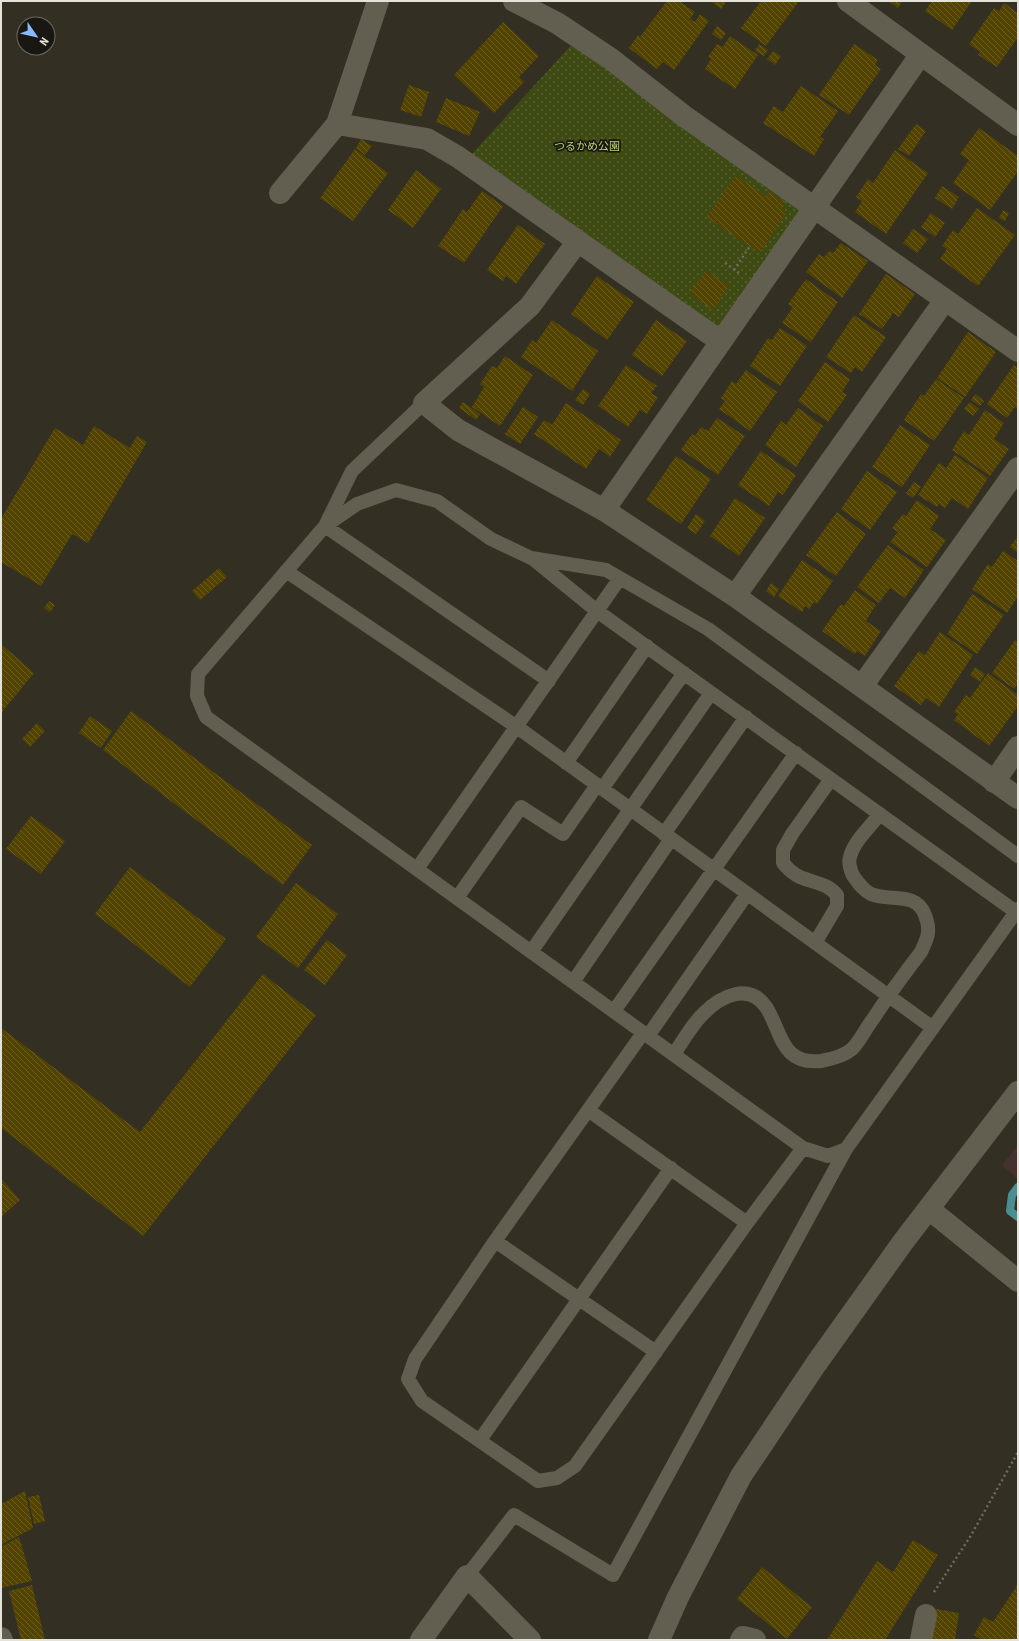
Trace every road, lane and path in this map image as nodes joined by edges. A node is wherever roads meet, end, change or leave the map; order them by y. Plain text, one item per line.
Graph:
1 (378, 1) edge
2 (514, 1) edge
3 (848, 1) edge
4 (921, 54) junction
5 (337, 124) junction
6 (1018, 125) edge
7 (280, 193) dead end
8 (814, 208) junction
9 (578, 240) junction
10 (750, 246) dead end
11 (734, 270) dead end
12 (945, 300) junction
13 (720, 342) junction
14 (1018, 352) edge
15 (424, 403) junction
16 (1018, 468) edge
17 (604, 510) junction
18 (325, 526) junction
19 (531, 558) junction
20 (286, 571) junction
21 (620, 578) junction
22 (735, 596) junction
23 (597, 611) junction
24 (647, 646) junction
25 (684, 673) junction
26 (549, 681) junction
27 (862, 686) junction
28 (711, 693) junction
29 (746, 718) junction
30 (516, 727) junction
31 (1018, 748) edge
32 (796, 753) junction
33 (566, 763) junction
34 (831, 779) junction
35 (994, 782) junction
36 (599, 787) junction
37 (1018, 798) edge
38 (630, 809) junction
39 (880, 814) junction
40 (668, 837) junction
41 (1018, 856) edge
42 (418, 869) junction
43 (714, 870) junction
44 (747, 894) junction
45 (457, 898) junction
46 (1017, 910) edge
47 (815, 942) junction
48 (531, 952) junction
49 (573, 982) junction
50 (888, 996) junction
51 (614, 1011) junction
52 (933, 1028) junction
53 (646, 1034) junction
54 (674, 1054) junction
55 (1018, 1092) edge
56 (588, 1110) junction
57 (803, 1148) junction
58 (846, 1149) junction
59 (671, 1168) junction
60 (929, 1209) junction
61 (747, 1223) junction
62 (495, 1242) junction
63 (1018, 1281) edge
64 (578, 1298) junction
65 (656, 1352) junction
66 (480, 1440) junction
67 (1018, 1452) edge
68 (467, 1576) junction
69 (926, 1616) joint
70 (421, 1640) edge
71 (530, 1640) edge
72 (659, 1640) edge
73 (740, 1640) edge
74 (754, 1640) edge
75 (921, 1640) edge

1 - 5 street
2 - 8 street
3 - 4 street
4 - 6 street
4 - 8 street
5 - 7 street
5 - 9 street
8 - 12 street
8 - 13 street
9 - 13 street
9 - 15 street
10 - 11 path
12 - 14 street
12 - 22 street
13 - 17 street
15 - 17 street
15 - 18 lane
16 - 27 street
17 - 22 street
18 - 19 lane
18 - 20 lane
18 - 26 lane
19 - 21 lane
19 - 23 lane
20 - 30 lane
20 - 42 lane
21 - 23 lane
21 - 41 lane
22 - 27 street
23 - 24 lane
23 - 26 lane
24 - 25 lane
24 - 33 lane
25 - 28 lane
25 - 36 lane
26 - 30 lane
27 - 35 street
28 - 29 lane
28 - 38 lane
29 - 32 lane
29 - 40 lane
30 - 33 lane
30 - 42 lane
31 - 35 street
32 - 34 lane
32 - 43 lane
33 - 36 lane
34 - 39 lane
34 - 47 lane
35 - 37 street
36 - 38 lane
36 - 45 lane
38 - 40 lane
38 - 48 lane
39 - 46 lane
39 - 50 lane
40 - 43 lane
40 - 49 lane
42 - 45 lane
43 - 44 lane
43 - 51 lane
44 - 47 lane
44 - 53 lane
45 - 48 lane
46 - 52 lane
47 - 50 lane
48 - 49 lane
49 - 51 lane
50 - 52 lane
50 - 54 lane
51 - 53 lane
52 - 58 lane
53 - 54 lane
53 - 56 lane
54 - 57 lane
55 - 60 street
56 - 59 lane
56 - 62 lane
57 - 58 lane
57 - 61 lane
58 - 68 lane
59 - 61 lane
59 - 64 lane
60 - 63 street
60 - 72 street
61 - 65 lane
62 - 64 lane
62 - 66 lane
64 - 65 lane
64 - 66 lane
65 - 66 lane
67 - 69 path
68 - 70 street
68 - 71 street
69 - 75 street
73 - 74 street

